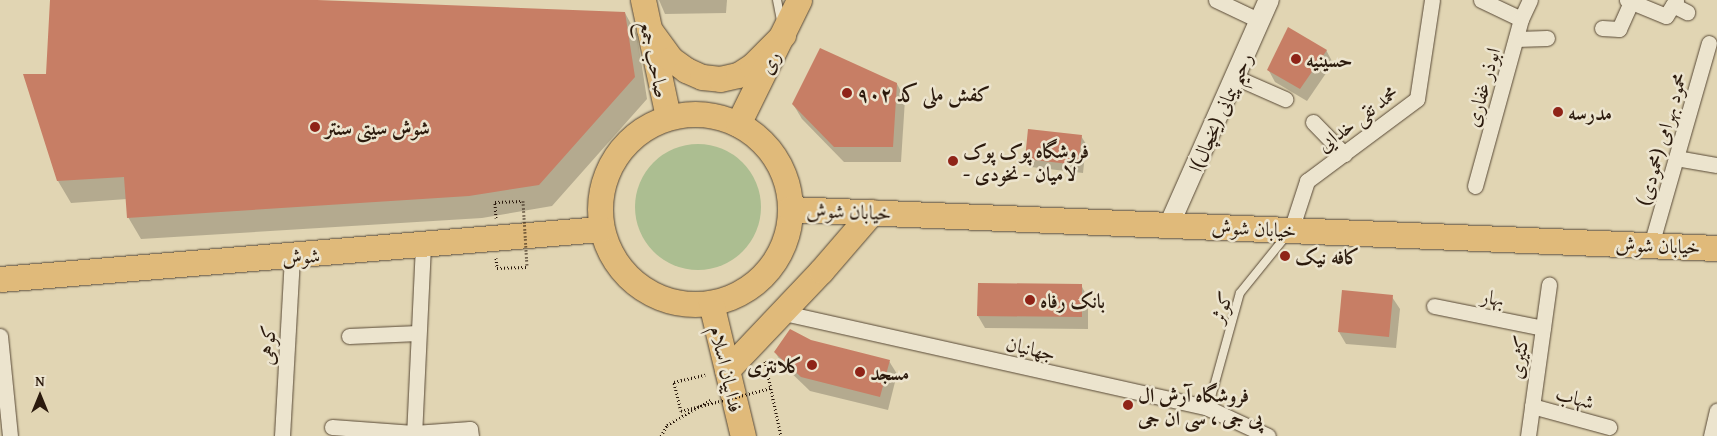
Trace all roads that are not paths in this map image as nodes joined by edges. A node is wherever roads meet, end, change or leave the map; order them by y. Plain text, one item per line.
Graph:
1 (643, 0) edge
2 (777, 0) edge
3 (799, 0) edge
4 (1216, 0) edge
5 (1269, 0) edge
6 (1432, 0) edge
7 (1481, 0) edge
8 (1530, 0) edge
9 (1634, 2) edge
10 (1675, 3) edge
11 (1687, 12) dead end
12 (1521, 19) junction
13 (1260, 21) junction
14 (1602, 28) dead end
15 (649, 30) junction
16 (784, 35) junction
17 (1547, 38) dead end
18 (1516, 39) junction
19 (1709, 43) dead end
20 (1235, 77) junction
21 (1285, 99) dead end
22 (668, 117) junction
23 (1313, 122) dead end
24 (738, 124) junction
25 (1344, 154) junction
26 (1676, 158) junction
27 (1715, 165) dead end
28 (1475, 186) dead end
29 (790, 209) junction
30 (872, 212) junction
31 (1170, 223) junction
32 (601, 230) junction
33 (1291, 230) junction
34 (1652, 245) junction
35 (423, 246) junction
36 (1717, 248) edge
37 (292, 256) junction
38 (0, 279) edge
39 (1549, 284) dead end
40 (711, 303) junction
41 (1434, 306) dead end
42 (780, 312) junction
43 (1543, 328) junction
44 (418, 333) junction
45 (0, 336) edge
46 (349, 336) dead end
47 (729, 379) junction
48 (1532, 406) junction
49 (1208, 408) junction
50 (1717, 411) edge
51 (1609, 426) dead end
52 (332, 427) dead end
53 (414, 434) edge
54 (10, 436) edge
55 (282, 436) edge
56 (471, 436) edge
57 (743, 436) edge
58 (1268, 436) edge
59 (1528, 436) edge
60 (1710, 436) edge

1 - 15 main road, صاحب جمع
2 - 16 lane
3 - 16 main road, ری
4 - 13 street
5 - 13 street, رحیم پیمانی (یخچال)ا
6 - 25 street, محمد تقی خدایی
7 - 12 street
8 - 12 street, ابوذر غفاری
9 - 10 street
9 - 14 street
10 - 11 street
12 - 18 street, ابوذر غفاری
13 - 20 street, رحیم پیمانی (یخچال)ا
15 - 16 main road
15 - 22 main road, صاحب جمع
16 - 24 main road, ری
17 - 18 street
18 - 28 street, ابوذر غفاری
19 - 26 street, محمود بهرامی (محمودی)
20 - 21 street
20 - 31 street, رحیم پیمانی (یخچال)ا
22 - 24 main road
22 - 32 main road
23 - 25 street
24 - 29 main road
25 - 33 street, محمد تقی خدایی
26 - 27 street
26 - 34 street, محمود بهرامی (محمودی)
29 - 30 main road, خیابان شوش
29 - 40 main road
30 - 31 main road, خیابان شوش
30 - 42 main road
31 - 33 main road, خیابان شوش
32 - 35 main road, شوش
32 - 40 main road
33 - 34 main road, خیابان شوش
33 - 49 lane, کوثر
34 - 36 main road, خیابان شوش
35 - 37 main road, شوش
35 - 44 street
37 - 38 main road, شوش
37 - 55 street, کوهی
39 - 43 street, کثیری
40 - 47 main road, فداییان اسلام
41 - 43 street, بهار
42 - 47 main road
42 - 49 street, جهانیان
43 - 48 street, کثیری
44 - 46 street
44 - 53 street
45 - 54 street
47 - 57 main road, فداییان اسلام
48 - 51 street, شهاب
48 - 59 street, کثیری
49 - 58 street, جهانیان
50 - 60 street
52 - 53 street
53 - 56 street

